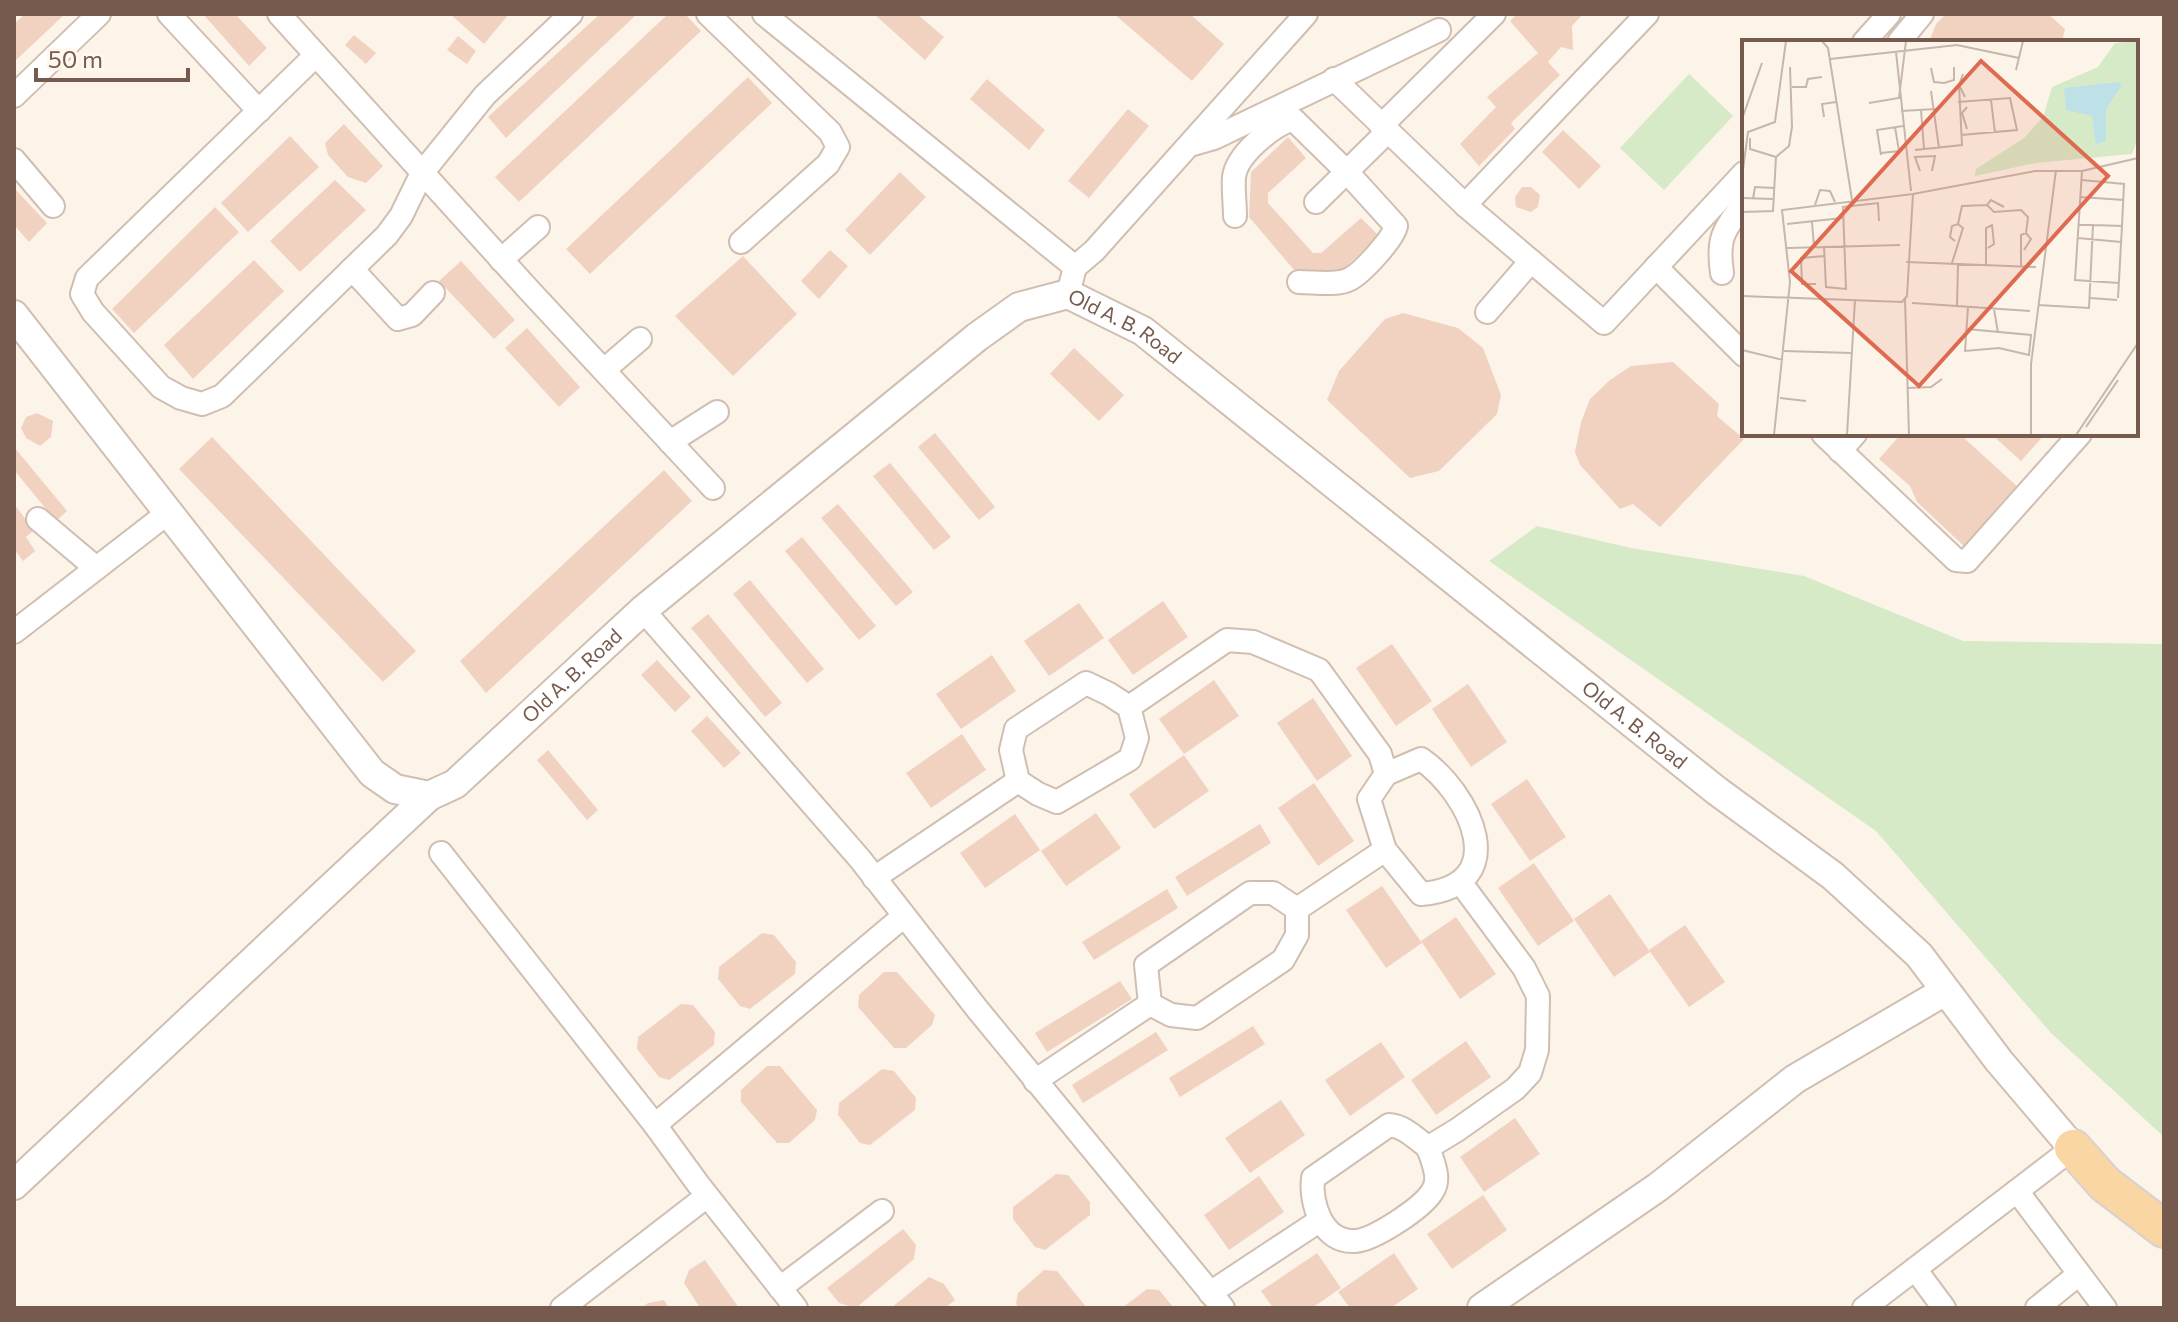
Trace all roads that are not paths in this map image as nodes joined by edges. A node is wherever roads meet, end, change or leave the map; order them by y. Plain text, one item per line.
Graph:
1 (99, 14) edge
2 (169, 14) edge
3 (279, 14) edge
4 (708, 14) edge
5 (764, 14) edge
6 (1306, 14) edge
7 (1494, 14) edge
8 (1647, 14) edge
9 (1922, 14) edge
10 (569, 15) edge
11 (1439, 30) dead end
12 (1901, 40) edge
13 (316, 55) junction
14 (1334, 79) junction
15 (14, 96) edge
16 (259, 111) junction
17 (1384, 129) junction
18 (1189, 145) junction
19 (14, 160) edge
20 (1347, 172) junction
21 (422, 173) junction
22 (1742, 178) edge
23 (1316, 202) dead end
24 (1465, 205) junction
25 (53, 206) dead end
26 (1742, 207) edge
27 (1235, 216) dead end
28 (538, 227) dead end
29 (741, 242) dead end
30 (501, 260) junction
31 (1531, 261) junction
32 (1656, 267) junction
33 (352, 269) junction
34 (1722, 273) dead end
35 (1072, 281) junction
36 (1299, 282) dead end
37 (433, 293) dead end
38 (1487, 312) dead end
39 (14, 315) edge
40 (640, 339) dead end
41 (1742, 353) edge
42 (604, 370) junction
43 (717, 412) dead end
44 (1825, 436) edge
45 (1853, 436) edge
46 (2078, 436) edge
47 (670, 442) junction
48 (1840, 451) junction
49 (713, 488) dead end
50 (169, 512) junction
51 (38, 519) dead end
52 (96, 568) junction
53 (643, 610) junction
54 (14, 632) edge
55 (1129, 707) junction
56 (1386, 774) junction
57 (1018, 781) junction
58 (429, 796) junction
59 (1385, 850) junction
60 (441, 853) dead end
61 (874, 878) junction
62 (1461, 883) junction
63 (1297, 909) junction
64 (904, 916) junction
65 (1945, 991) junction
66 (1150, 1004) junction
67 (1035, 1081) junction
68 (655, 1125) junction
69 (1429, 1147) junction
70 (2073, 1148) junction
71 (14, 1185) edge
72 (2017, 1191) junction
73 (707, 1196) junction
74 (882, 1211) dead end
75 (1319, 1221) junction
76 (2164, 1229) edge
77 (1915, 1269) junction
78 (2079, 1274) junction
79 (780, 1288) junction
80 (1217, 1301) edge
81 (570, 1305) edge
82 (796, 1308) edge
83 (1482, 1308) edge
84 (1864, 1308) edge
85 (1944, 1308) edge
86 (2037, 1308) edge
87 (2105, 1308) edge

1 - 15 street
2 - 16 street
3 - 13 street
4 - 29 street
5 - 35 street
6 - 18 street
7 - 17 street
8 - 24 street
9 - 12 street
10 - 21 street
11 - 14 street
13 - 16 street
13 - 21 street
14 - 17 street
14 - 18 street
16 - 33 street
17 - 20 street
17 - 24 street
18 - 35 street
19 - 25 street
20 - 23 street
20 - 27 street
20 - 36 street
21 - 30 street
21 - 33 street
22 - 32 street
24 - 31 street
26 - 34 street
28 - 30 street
30 - 42 street
31 - 32 street
31 - 38 street
32 - 41 street
33 - 37 street
35 - 53 street, Old A. B. Road
35 - 65 street, Old A. B. Road
39 - 50 street
40 - 42 street
42 - 47 street
43 - 47 street
44 - 48 street
45 - 48 street
46 - 48 street
47 - 49 street
50 - 52 street
50 - 58 street
51 - 52 street
52 - 54 street
53 - 58 street, Old A. B. Road
53 - 61 street
55 - 56 street
55 - 57 street
55 - 57 street
56 - 59 street
56 - 62 street
57 - 61 street
58 - 71 street, Old A. B. Road
59 - 62 street
59 - 63 street
60 - 68 street
61 - 64 street
62 - 69 street
63 - 66 street
63 - 66 street
64 - 67 street
64 - 68 street
65 - 70 street, Old A. B. Road
65 - 83 street
66 - 67 street
67 - 80 street
68 - 73 street
69 - 75 street
69 - 75 street
70 - 72 street
70 - 76 main road, Old A. B. Road
72 - 77 street
72 - 78 street
73 - 79 street
73 - 81 street
74 - 79 street
75 - 80 street
77 - 84 street
77 - 85 street
78 - 86 street
78 - 87 street
79 - 82 street

